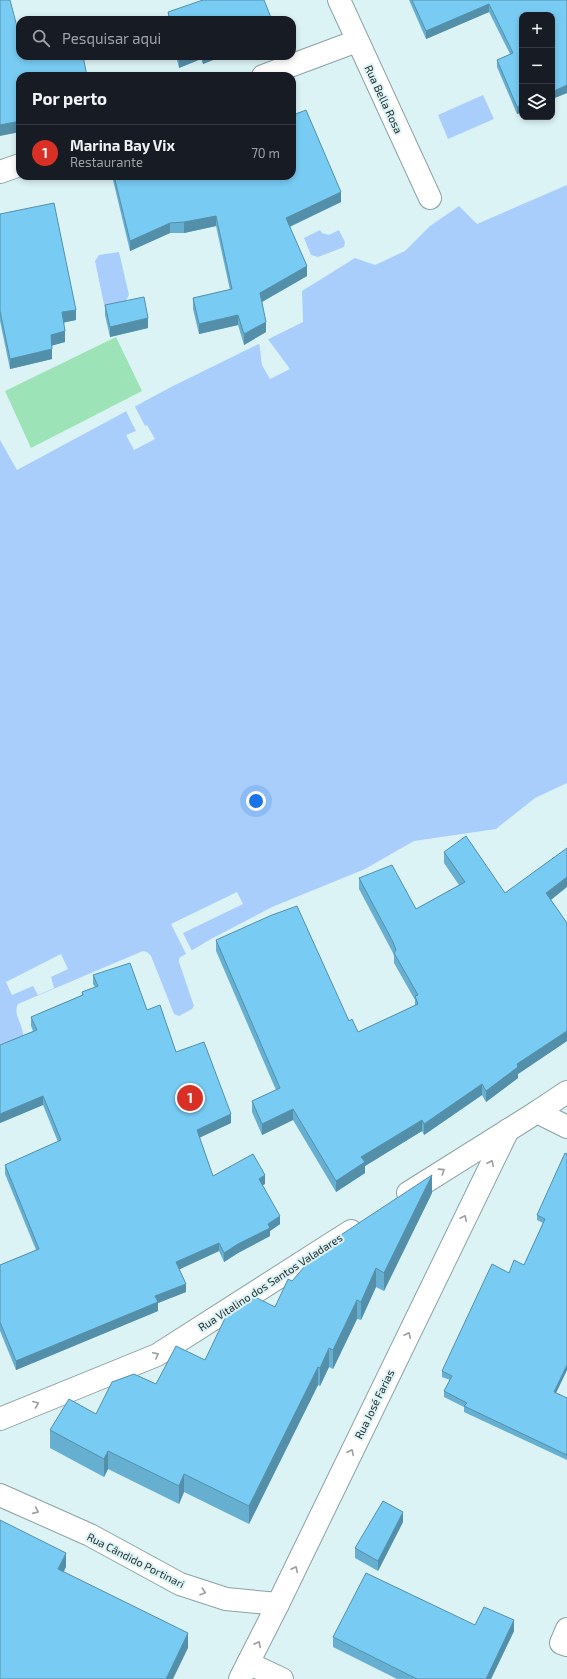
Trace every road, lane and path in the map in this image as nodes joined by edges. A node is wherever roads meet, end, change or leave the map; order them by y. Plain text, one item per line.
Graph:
1 (339, 0) edge
2 (357, 41) junction
3 (274, 72) edge
4 (16, 166) edge
5 (0, 172) edge
6 (430, 198) dead end
7 (567, 1092) edge
8 (537, 1112) junction
9 (567, 1127) edge
10 (508, 1129) junction
11 (388, 1206) edge
12 (369, 1218) edge
13 (0, 1419) edge
14 (0, 1495) edge
15 (278, 1604) junction
16 (567, 1629) edge
17 (567, 1645) edge
18 (244, 1671) edge
19 (282, 1679) edge

1 - 2 street, Rua Bella Rosa
2 - 3 street
2 - 6 street, Rua Bella Rosa
4 - 5 street
7 - 8 street
8 - 9 street
8 - 10 street
11 -> 10 street
15 -> 10 street, Rua José Farias
13 -> 12 street, Rua Vitalino dos Santos Valadares
14 -> 15 street, Rua Cândido Portinari
18 -> 15 street, Rua José Farias
16 - 17 street
18 - 19 street

